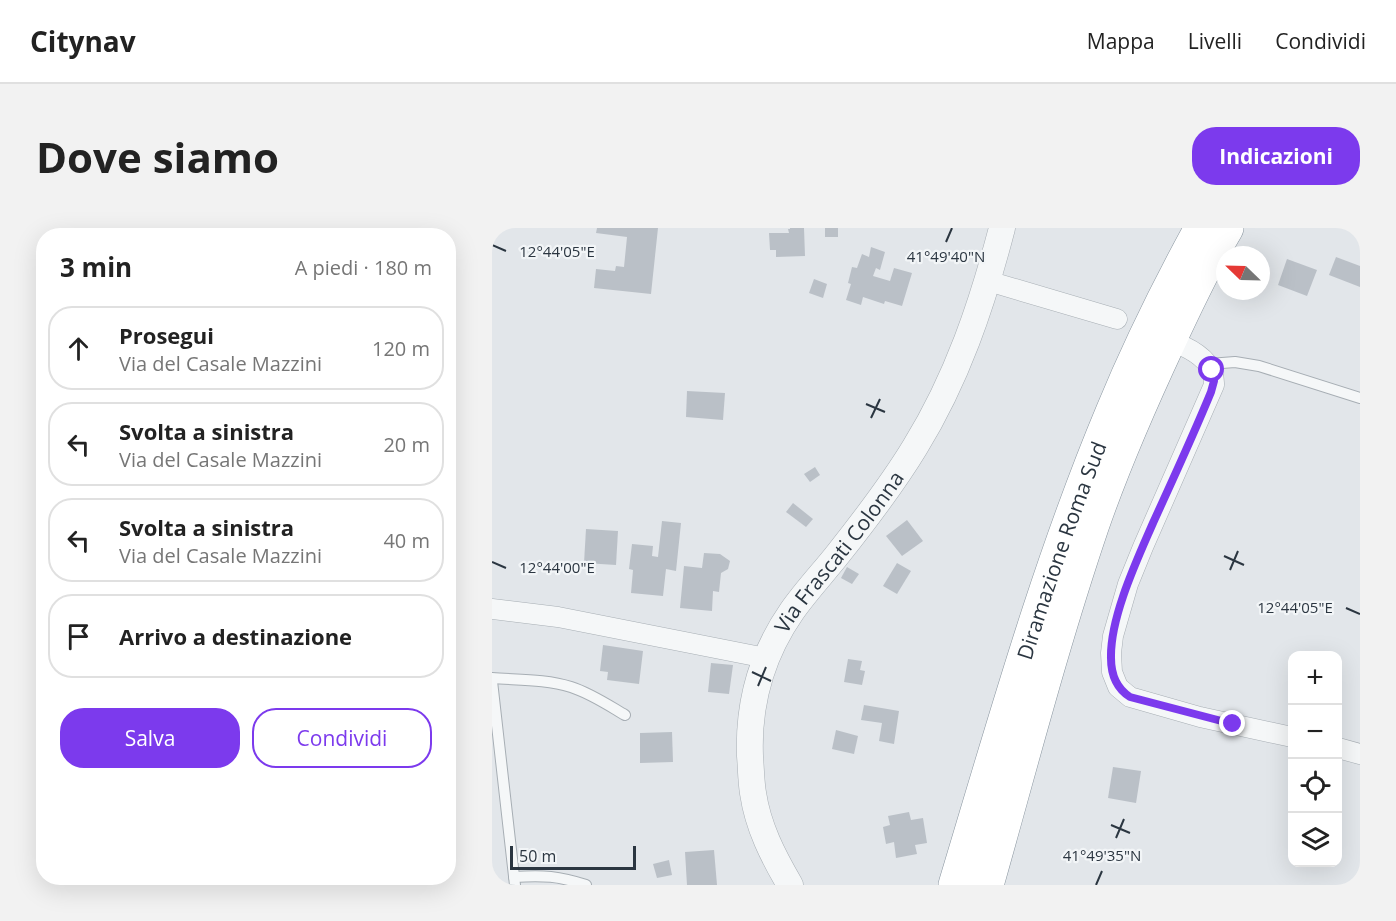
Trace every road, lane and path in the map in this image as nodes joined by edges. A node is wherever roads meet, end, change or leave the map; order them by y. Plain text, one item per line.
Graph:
1 (1002, 228) edge
2 (1201, 228) edge
3 (1227, 228) edge
4 (988, 281) junction
5 (1118, 319) dead end
6 (1183, 346) dead end
7 (1209, 364) junction
8 (1360, 398) edge
9 (492, 609) edge
10 (766, 658) junction
11 (492, 680) edge
12 (625, 715) dead end
13 (1288, 736) edge
14 (495, 737) edge
15 (1342, 748) edge
16 (1360, 754) edge
17 (515, 881) edge
18 (586, 885) edge
19 (790, 885) edge
20 (955, 885) edge
21 (987, 885) edge

1 - 4 street, Via Frascati Colonna
2 - 20 highway, Diramazione Roma Sud
3 - 21 highway, Diramazione Roma Sud
4 - 5 street
4 - 10 street, Via Frascati Colonna
6 - 7 street
7 - 8 lane
7 - 13 street
9 - 10 street
10 - 19 street, Via Frascati Colonna
11 - 12 lane
11 - 14 lane
14 - 17 lane
15 - 16 street
17 - 18 lane

